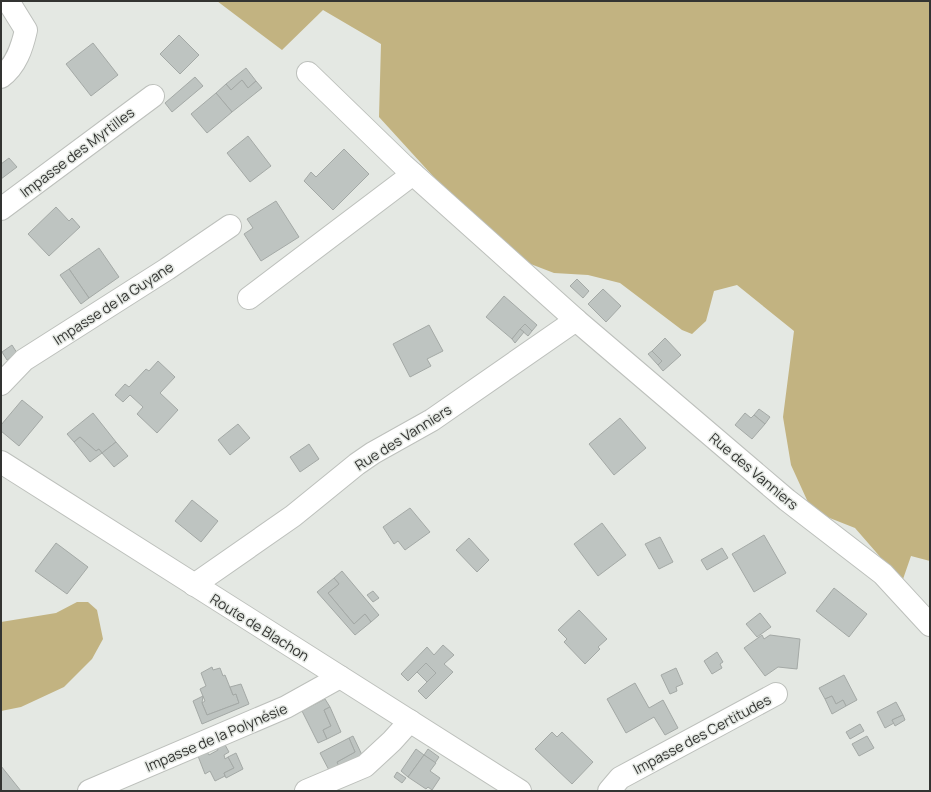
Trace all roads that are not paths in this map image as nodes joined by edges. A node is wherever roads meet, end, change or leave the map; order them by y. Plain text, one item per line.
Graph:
1 (8, 1) edge
2 (308, 74) dead end
3 (1, 77) edge
4 (153, 96) dead end
5 (413, 174) junction
6 (1, 209) edge
7 (230, 226) dead end
8 (249, 298) dead end
9 (576, 320) junction
10 (1, 384) edge
11 (1, 462) edge
12 (194, 585) junction
13 (930, 625) edge
14 (340, 677) junction
15 (776, 694) dead end
16 (410, 721) junction
17 (89, 791) edge
18 (306, 791) edge
19 (520, 791) edge
20 (609, 791) edge

1 - 3 street
2 - 5 street, Rue des Vanniers
4 - 6 street, Impasse des Myrtilles
5 - 8 street
5 - 9 street, Rue des Vanniers
7 - 10 street, Impasse de la Guyane
9 - 12 street, Rue des Vanniers
9 - 13 street, Rue des Vanniers
11 - 12 street, Route de Blachon
12 - 14 street, Route de Blachon
14 - 16 street, Route de Blachon
14 - 17 street, Impasse de la Polynésie
15 - 20 street, Impasse des Certitudes
16 - 18 street
16 - 19 street, Route de Blachon

